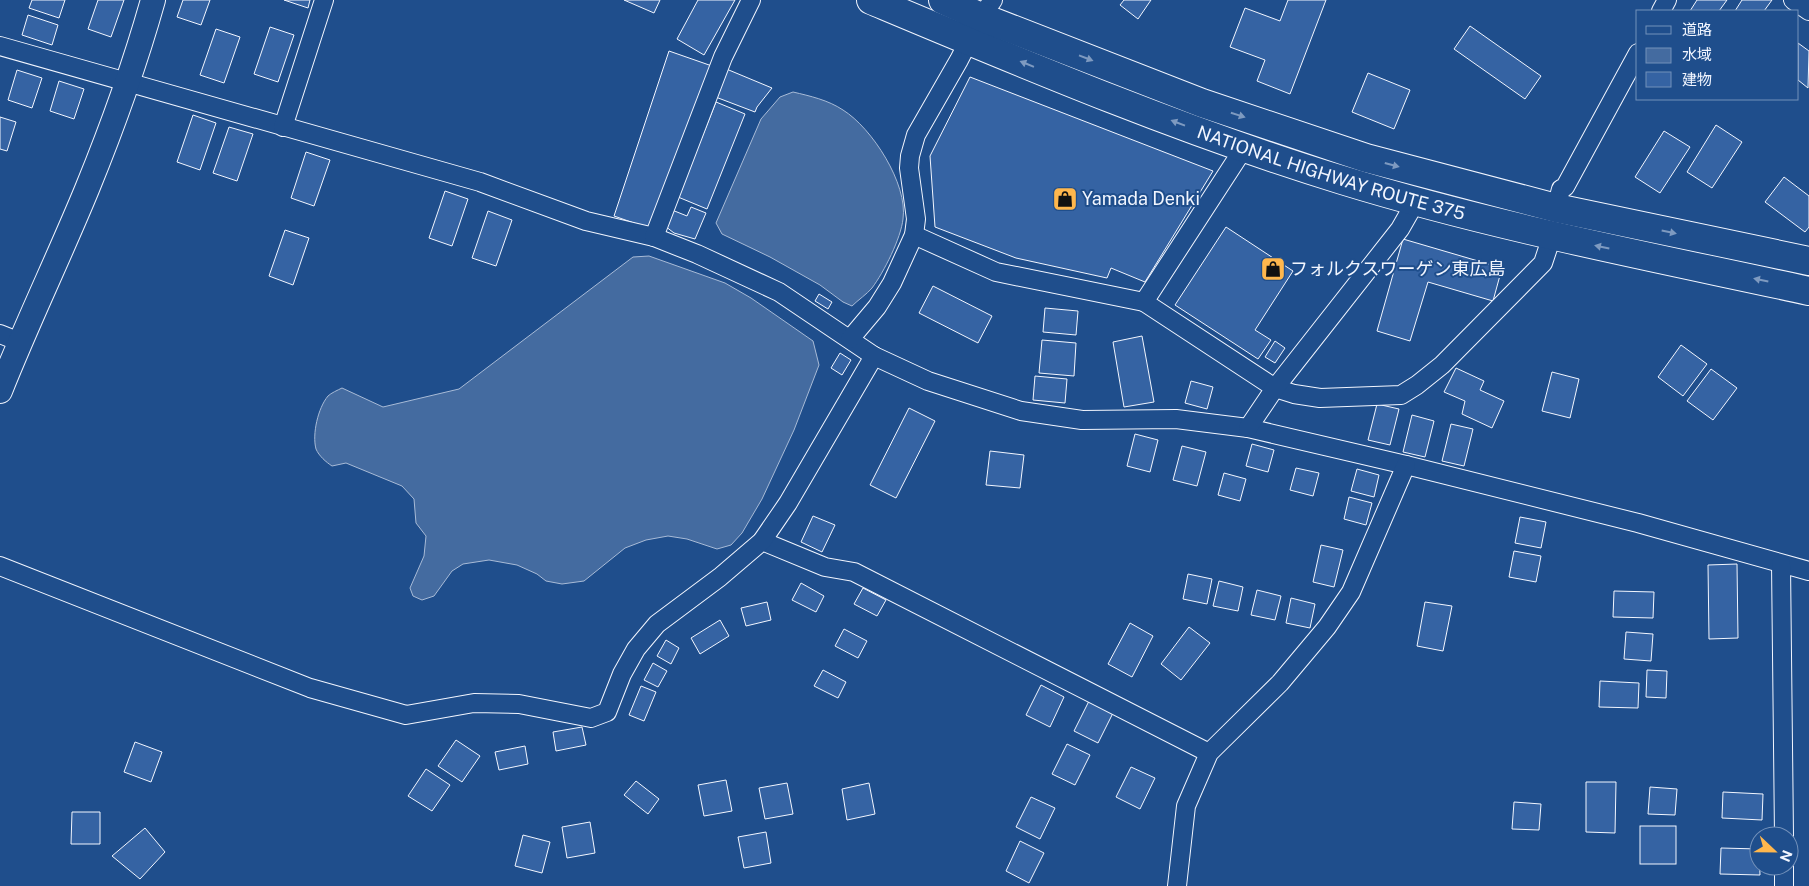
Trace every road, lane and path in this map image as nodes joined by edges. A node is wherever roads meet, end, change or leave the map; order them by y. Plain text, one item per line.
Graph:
1 (153, 0) edge
2 (324, 0) edge
3 (751, 0) edge
4 (871, 0) edge
5 (943, 0) edge
6 (1793, 0) edge
7 (1809, 11) edge
8 (981, 19) edge
9 (0, 46) edge
10 (1636, 58) edge
11 (127, 82) junction
12 (283, 126) junction
13 (1244, 148) junction
14 (1416, 201) junction
15 (1556, 208) junction
16 (914, 236) junction
17 (1552, 236) junction
18 (654, 237) junction
19 (1809, 261) edge
20 (1809, 291) edge
21 (1144, 302) junction
22 (10, 338) edge
23 (850, 339) junction
24 (874, 356) junction
25 (1275, 388) junction
26 (0, 391) edge
27 (1248, 428) junction
28 (1406, 465) junction
29 (762, 541) junction
30 (1781, 564) junction
31 (0, 566) edge
32 (1809, 571) edge
33 (1209, 754) junction
34 (1784, 826) edge
35 (1177, 886) edge

1 - 11 street
2 - 12 street
3 - 18 street
4 - 8 highway, NATIONAL HIGHWAY ROUTE 375
5 - 8 highway, NATIONAL HIGHWAY ROUTE 375
6 - 7 street
13 -> 8 highway, NATIONAL HIGHWAY ROUTE 375
8 -> 15 highway, NATIONAL HIGHWAY ROUTE 375
8 - 16 street
9 - 11 street
10 - 15 street
11 - 12 street
11 - 22 street
12 - 18 street
13 - 14 highway, NATIONAL HIGHWAY ROUTE 375
13 - 21 street
14 - 17 highway, NATIONAL HIGHWAY ROUTE 375
14 - 25 street
15 -> 19 highway, NATIONAL HIGHWAY ROUTE 375
16 - 21 street
16 - 23 street
20 -> 17 highway, NATIONAL HIGHWAY ROUTE 375
17 - 25 street
18 - 23 street
21 - 25 street
22 - 26 street
23 - 24 street
24 - 27 street
24 - 29 street
25 - 27 street
27 - 28 street
28 - 30 street
28 - 33 street
29 - 31 street
29 - 33 street
30 - 32 street
30 - 34 street
33 - 35 street

